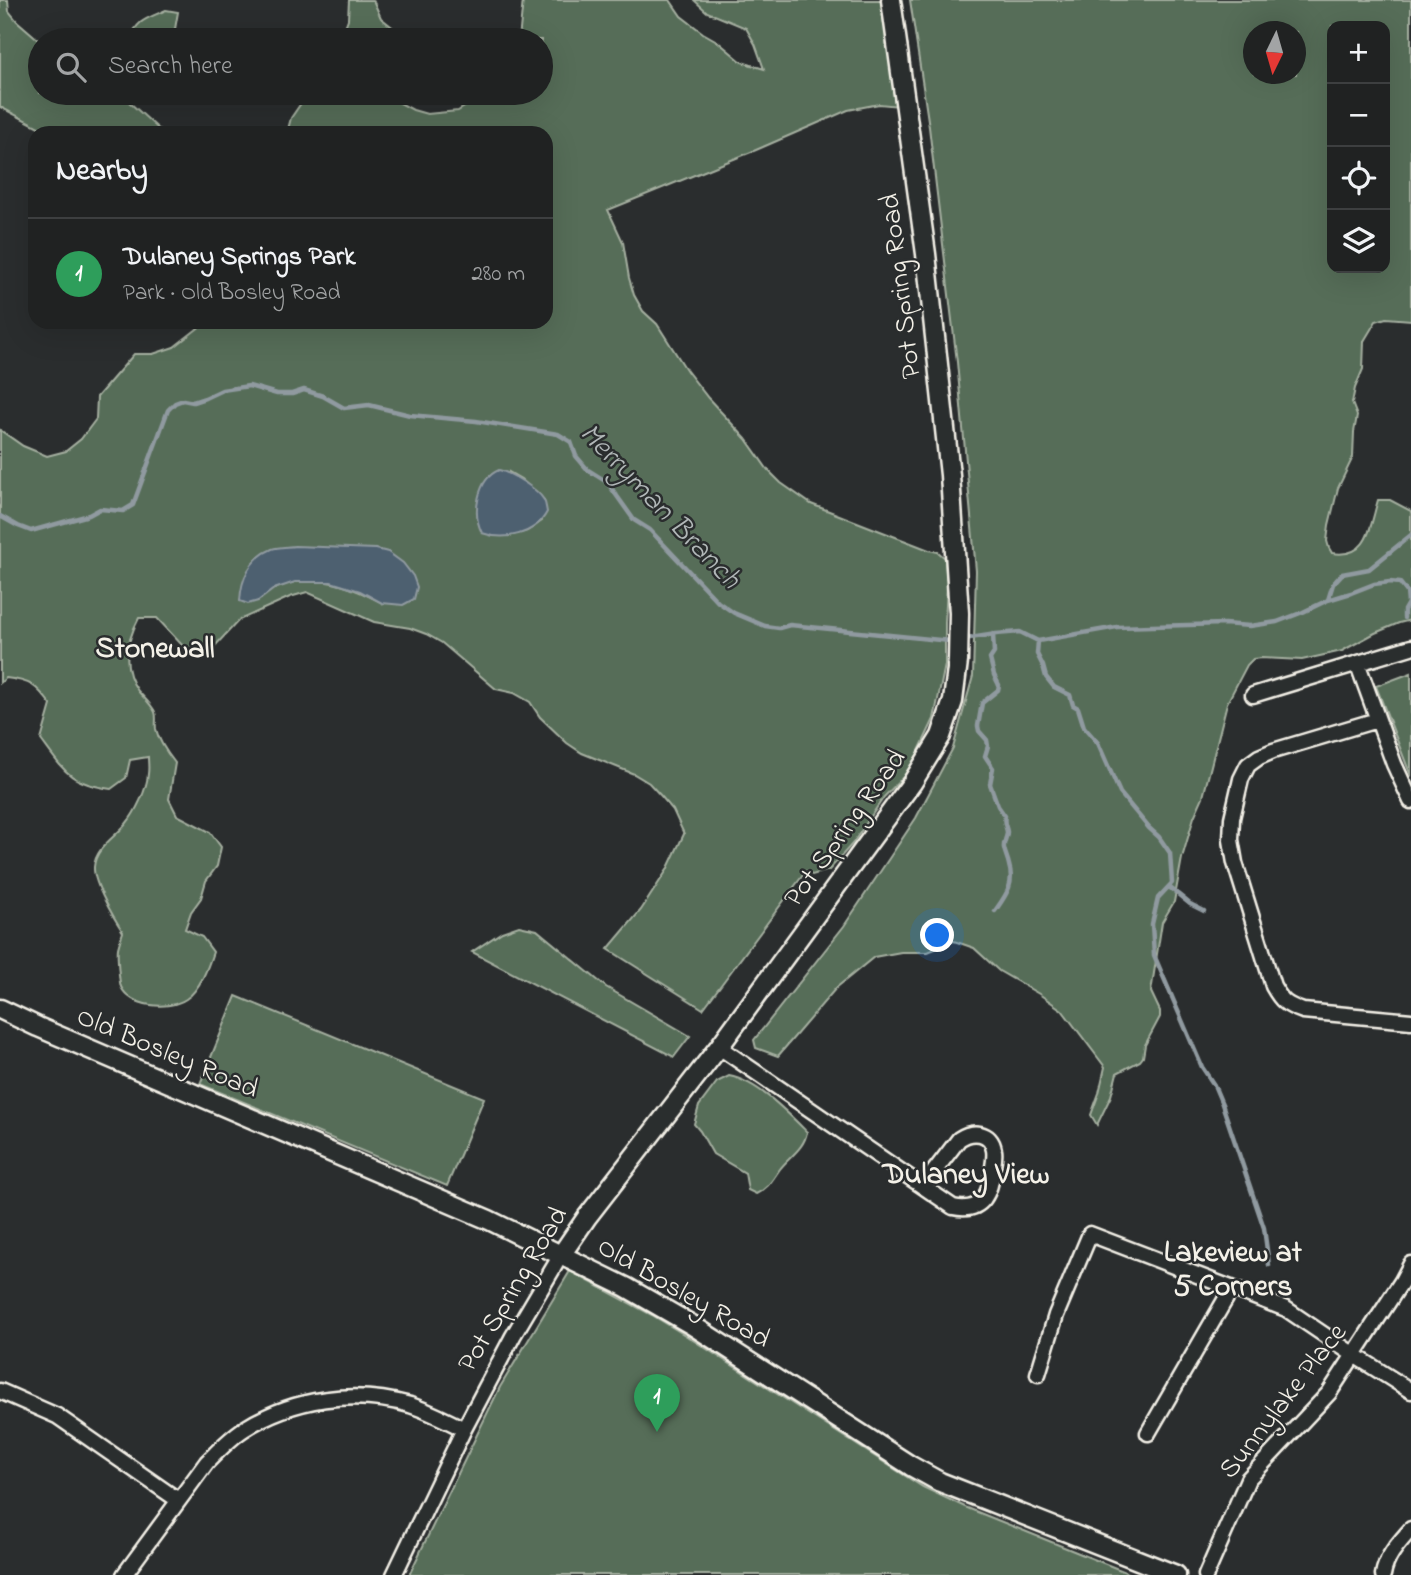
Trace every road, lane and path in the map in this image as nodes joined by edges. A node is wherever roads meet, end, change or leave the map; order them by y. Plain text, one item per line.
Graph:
1 (891, 0) edge
2 (1411, 647) edge
3 (1358, 665) junction
4 (1253, 695) dead end
5 (1377, 720) junction
6 (1411, 801) edge
7 (0, 1009) edge
8 (1411, 1021) edge
9 (719, 1048) junction
10 (923, 1186) junction
11 (561, 1255) junction
12 (1411, 1264) edge
13 (1232, 1288) junction
14 (1353, 1355) junction
15 (1038, 1374) dead end
16 (0, 1391) edge
17 (1411, 1391) edge
18 (464, 1429) junction
19 (1148, 1433) dead end
20 (178, 1500) junction
21 (1411, 1529) edge
22 (124, 1575) edge
23 (394, 1575) edge
24 (1176, 1575) edge
25 (1206, 1575) edge
26 (1383, 1575) edge

1 - 9 street, Pot Spring Road
2 - 3 street
3 - 4 street
3 - 5 street
5 - 6 street
5 - 8 street
7 - 11 street, Old Bosley Road
9 - 10 street
9 - 11 street, Pot Spring Road
10 - 10 street
11 - 18 street, Pot Spring Road
11 - 24 street, Old Bosley Road
12 - 14 street, Sunnylake Place
13 - 14 street
13 - 15 street
13 - 19 street
14 - 17 street
14 - 25 street, Sunnylake Place
16 - 20 street
18 - 20 street
18 - 23 street, Pot Spring Road
20 - 22 street
21 - 26 street

